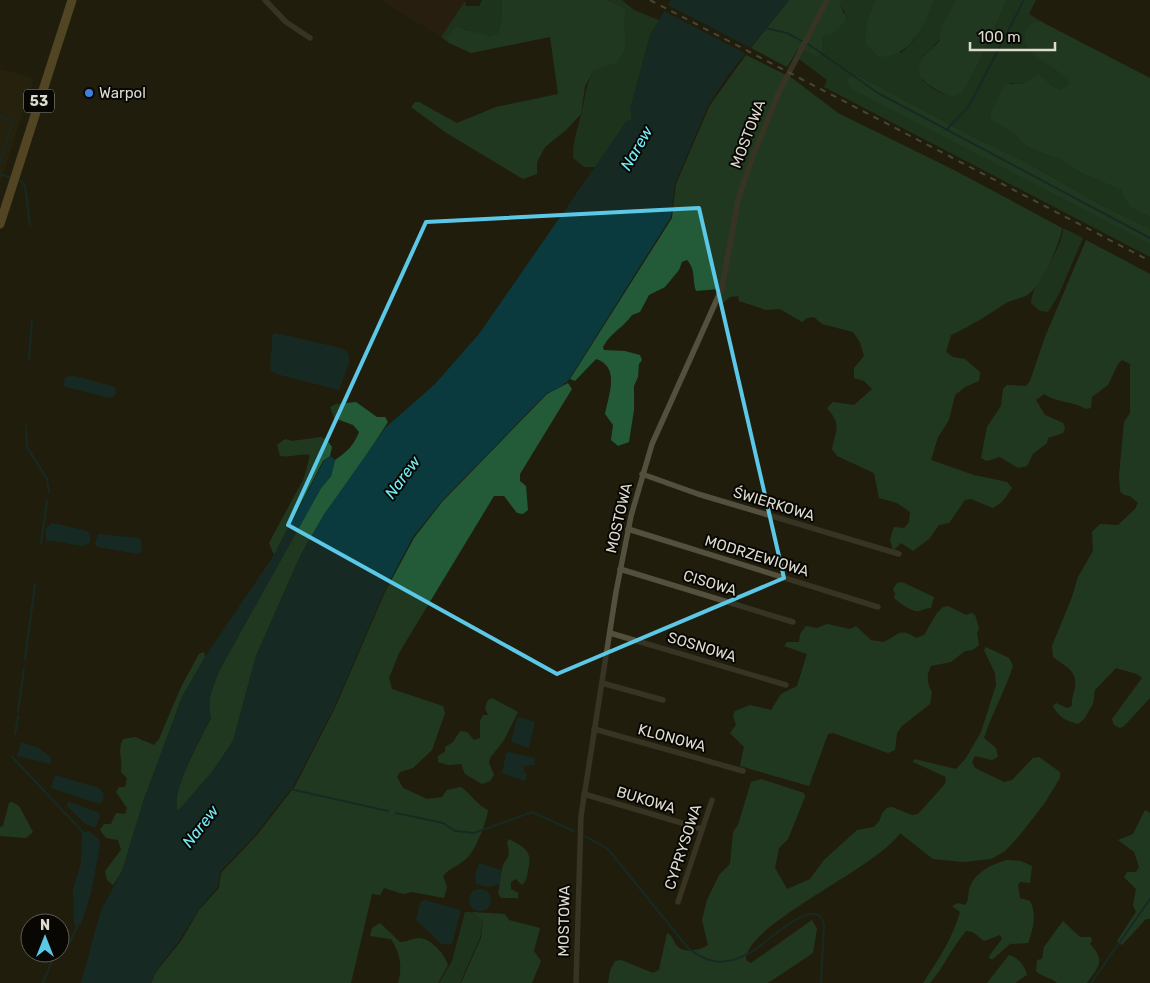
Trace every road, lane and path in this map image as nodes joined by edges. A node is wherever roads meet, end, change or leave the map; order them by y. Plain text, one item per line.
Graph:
1 (72, 0) edge
2 (265, 0) edge
3 (827, 0) edge
4 (310, 38) dead end
5 (3, 202) edge
6 (0, 224) edge
7 (642, 474) junction
8 (628, 529) junction
9 (899, 554) dead end
10 (620, 569) junction
11 (878, 607) dead end
12 (793, 622) dead end
13 (610, 633) junction
14 (602, 683) junction
15 (786, 685) dead end
16 (663, 700) dead end
17 (594, 729) junction
18 (743, 771) dead end
19 (584, 794) junction
20 (712, 800) dead end
21 (702, 829) junction
22 (678, 902) dead end
23 (576, 983) edge

1 - 5 main road, 53
2 - 4 street
3 - 7 street, MOSTOWA
5 - 6 main road, 53
7 - 8 street, MOSTOWA
7 - 9 street, ŚWIERKOWA
8 - 10 street, MOSTOWA
8 - 11 street, MODRZEWIOWA
10 - 12 street, CISOWA
10 - 13 street, MOSTOWA
13 - 14 street, MOSTOWA
13 - 15 street, SOSNOWA
14 - 16 street
14 - 17 street, MOSTOWA
17 - 18 street, KLONOWA
17 - 19 street, MOSTOWA
19 - 21 street, BUKOWA
19 - 23 street, MOSTOWA
20 - 21 street, CYPRYSOWA
21 - 22 street, CYPRYSOWA

